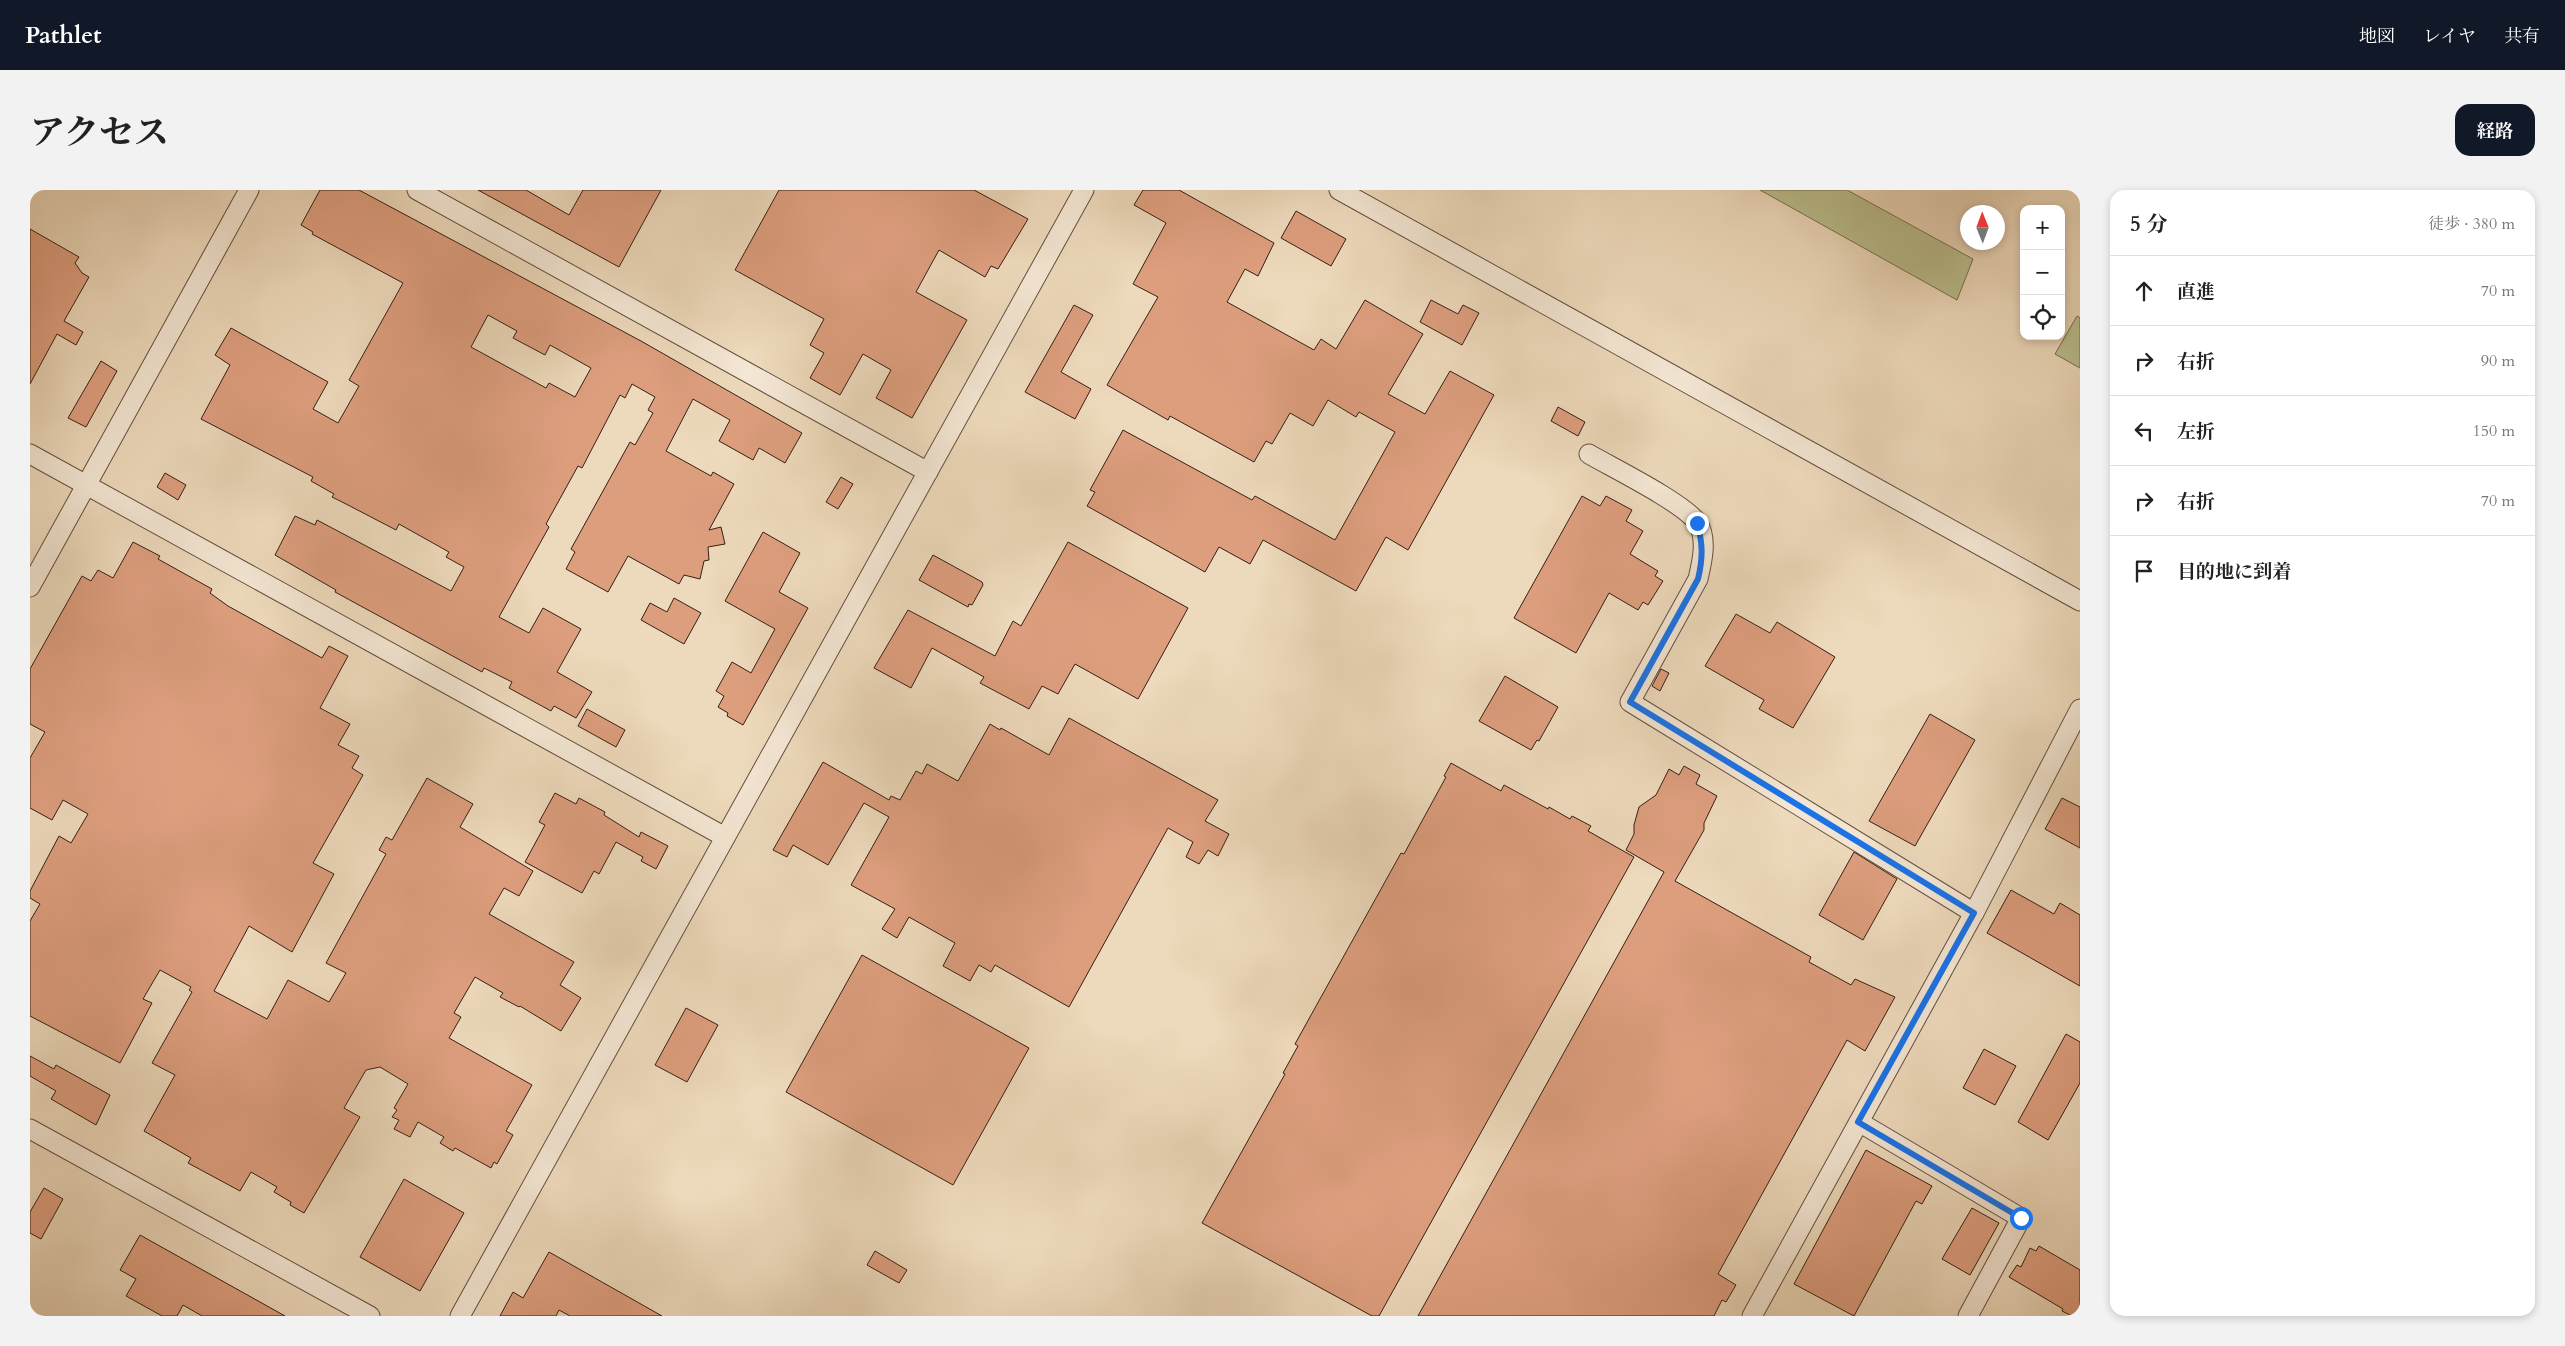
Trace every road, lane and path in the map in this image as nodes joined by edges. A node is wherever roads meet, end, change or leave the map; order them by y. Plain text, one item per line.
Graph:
1 (249, 190) edge
2 (417, 190) edge
3 (1084, 190) edge
4 (1338, 190) edge
5 (30, 454) edge
6 (1589, 454) dead end
7 (928, 472) junction
8 (85, 485) junction
9 (30, 587) edge
10 (2080, 601) edge
11 (2080, 709) edge
12 (725, 838) junction
13 (1974, 913) junction
14 (1858, 1122) junction
15 (30, 1129) edge
16 (370, 1316) edge
17 (460, 1316) edge
18 (1752, 1316) edge
19 (1968, 1316) edge

1 - 8 street
2 - 7 street
3 - 7 street
4 - 10 street
5 - 8 street
6 - 13 street
7 - 12 street
8 - 9 street
8 - 12 street
11 - 13 street
12 - 17 street
13 - 14 street
14 - 18 street
14 - 19 street
15 - 16 street

